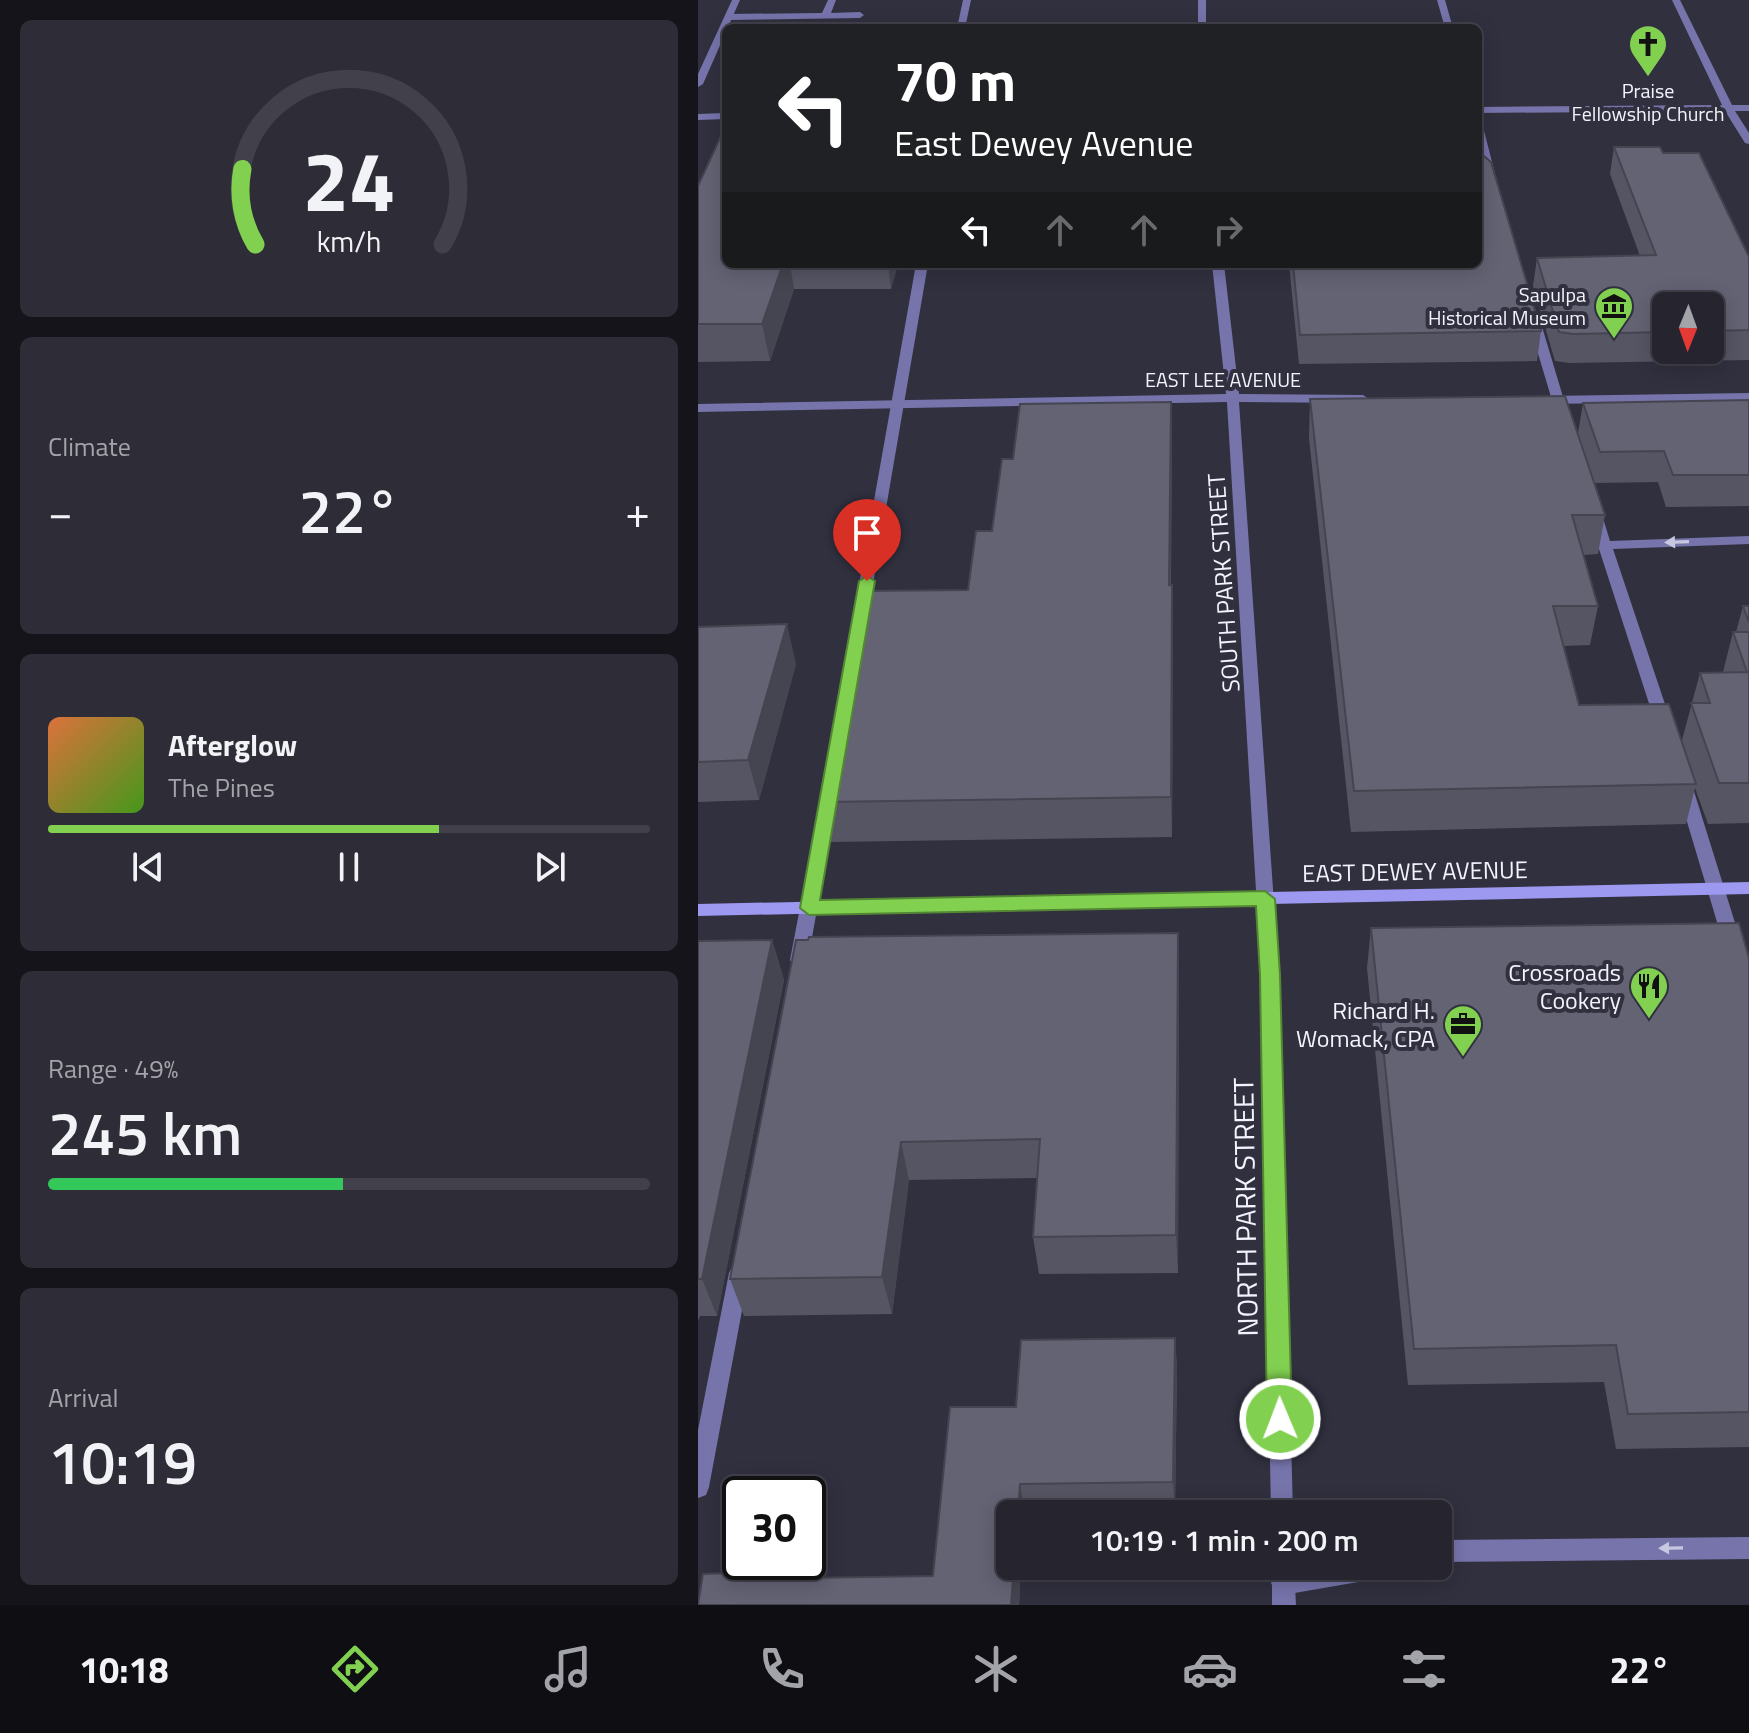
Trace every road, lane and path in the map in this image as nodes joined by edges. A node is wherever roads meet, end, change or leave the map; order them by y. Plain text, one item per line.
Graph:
1 (736, 0) edge
2 (832, 0) edge
3 (967, 0) edge
4 (1202, 0) edge
5 (1441, 0) edge
6 (1676, 0) edge
7 (826, 15) junction
8 (860, 15) dead end
9 (729, 17) junction
10 (726, 24) edge
11 (962, 24) edge
12 (1202, 24) edge
13 (1448, 24) edge
14 (722, 32) edge
15 (698, 84) edge
16 (1749, 108) edge
17 (1729, 109) junction
18 (1482, 110) edge
19 (722, 116) edge
20 (698, 117) edge
21 (1482, 140) edge
22 (1749, 141) edge
23 (1496, 187) edge
24 (921, 268) edge
25 (1218, 268) edge
26 (1531, 309) edge
27 (1749, 397) edge
28 (1233, 398) junction
29 (1372, 399) edge
30 (1526, 400) edge
31 (1557, 400) junction
32 (898, 403) junction
33 (698, 408) edge
34 (1567, 429) edge
35 (1590, 501) edge
36 (1749, 540) edge
37 (1605, 545) junction
38 (858, 632) edge
39 (1669, 739) edge
40 (1678, 769) edge
41 (831, 785) edge
42 (1749, 888) edge
43 (1718, 889) junction
44 (1265, 899) junction
45 (809, 908) junction
46 (698, 910) edge
47 (1737, 960) edge
48 (797, 970) edge
49 (743, 1252) edge
50 (698, 1487) edge
51 (1282, 1500) edge
52 (1749, 1548) edge
53 (1452, 1551) edge
54 (1310, 1580) edge
55 (1283, 1585) edge

1 - 9 street
2 - 7 street
3 - 11 street
4 - 12 street
5 - 13 street
6 - 17 street
7 - 8 street
7 - 9 street
9 - 10 street
14 - 15 street
16 - 17 street
17 - 18 street
17 - 22 street
19 - 20 street
21 - 23 street
24 - 32 street
25 - 28 street, SOUTH PARK STREET
26 - 31 street
27 - 31 street
28 - 29 street, EAST LEE AVENUE
28 - 32 street, EAST LEE AVENUE
28 - 44 street, SOUTH PARK STREET
30 - 31 street
31 - 34 street
32 - 33 street, EAST LEE AVENUE
32 - 38 street
35 - 37 street
36 -> 37 street
37 - 39 street
40 - 43 street
41 - 45 street
42 - 43 main road, EAST DEWEY AVENUE
43 - 44 main road, EAST DEWEY AVENUE
43 - 47 street
44 - 45 main road, EAST DEWEY AVENUE
44 - 51 street, NORTH PARK STREET
45 - 46 main road, EAST DEWEY AVENUE
45 - 48 street
49 - 50 street
52 -> 53 street
54 - 55 street

